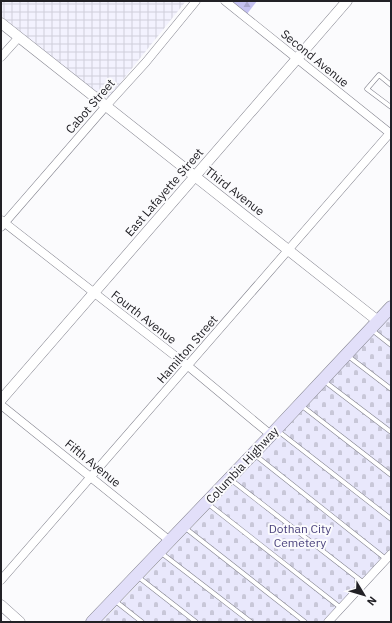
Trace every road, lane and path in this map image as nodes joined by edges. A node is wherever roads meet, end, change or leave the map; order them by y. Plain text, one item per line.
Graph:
1 (196, 1) edge
2 (225, 1) edge
3 (347, 1) edge
4 (1, 23) edge
5 (19, 37) junction
6 (1, 57) edge
7 (297, 59) junction
8 (391, 85) edge
9 (106, 106) junction
10 (391, 107) edge
11 (391, 133) edge
12 (195, 176) junction
13 (2, 223) edge
14 (289, 250) junction
15 (94, 293) junction
16 (391, 307) edge
17 (374, 325) junction
18 (391, 345) edge
19 (346, 354) junction
20 (188, 366) junction
21 (323, 380) junction
22 (391, 389) edge
23 (1, 400) edge
24 (300, 404) junction
25 (1, 405) edge
26 (274, 432) junction
27 (391, 432) edge
28 (253, 454) junction
29 (391, 475) edge
30 (91, 476) junction
31 (230, 478) junction
32 (206, 503) junction
33 (391, 519) edge
34 (183, 527) junction
35 (170, 541) junction
36 (160, 552) junction
37 (388, 557) edge
38 (137, 576) junction
39 (1, 580) edge
40 (364, 583) junction
41 (113, 600) junction
42 (1, 605) edge
43 (341, 608) junction
44 (19, 622) edge
45 (92, 622) edge
46 (142, 622) edge
47 (196, 622) edge
48 (251, 622) edge
49 (305, 622) edge
50 (328, 622) edge

1 - 9 street, Cabot Street
2 - 7 street, Second Avenue
3 - 7 street, East Lafayette Street
4 - 5 street, Third Avenue
5 - 6 street
5 - 9 street, Third Avenue
7 - 11 street, Second Avenue
7 - 12 street, East Lafayette Street
8 - 10 lane
9 - 12 street, Third Avenue
9 - 13 street, Cabot Street
11 - 14 street, Hamilton Street
12 - 14 street, Third Avenue
12 - 15 street, East Lafayette Street
13 - 15 street, Fourth Avenue
14 - 17 street, Third Avenue
14 - 20 street, Hamilton Street
15 - 20 street, Fourth Avenue
15 - 23 street, East Lafayette Street
16 - 17 main road, Columbia Highway
17 - 18 lane
17 - 19 main road, Columbia Highway
19 - 21 main road, Columbia Highway
19 - 22 lane
20 - 26 street, Fourth Avenue
20 - 30 street, Hamilton Street
21 - 24 main road, Columbia Highway
21 - 27 lane
24 - 26 main road, Columbia Highway
24 - 29 lane
25 - 30 street, Fifth Avenue
26 - 28 main road, Columbia Highway
26 - 33 lane
28 - 31 main road, Columbia Highway
28 - 37 lane
30 - 35 street, Fifth Avenue
30 - 39 street, Hamilton Street
31 - 32 main road, Columbia Highway
31 - 40 lane
32 - 34 main road, Columbia Highway
32 - 43 lane
34 - 35 main road, Columbia Highway
34 - 49 lane
35 - 36 main road, Columbia Highway
36 - 38 main road, Columbia Highway
36 - 48 lane
37 - 40 street
38 - 41 main road, Columbia Highway
38 - 47 lane
40 - 43 street
41 - 45 main road, Columbia Highway
41 - 46 lane
42 - 44 street
43 - 50 street

